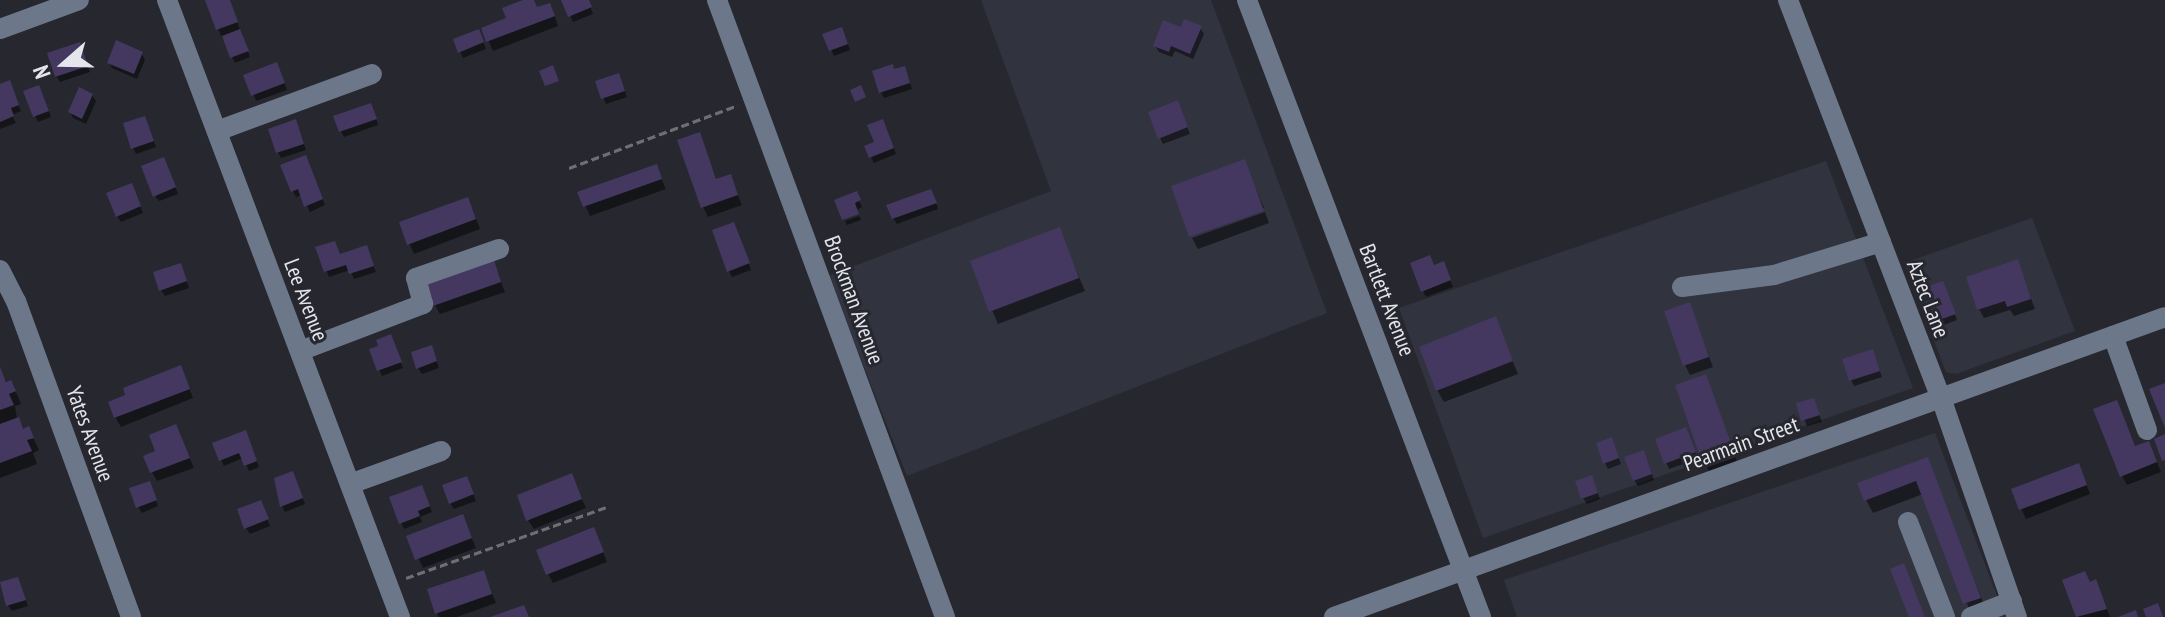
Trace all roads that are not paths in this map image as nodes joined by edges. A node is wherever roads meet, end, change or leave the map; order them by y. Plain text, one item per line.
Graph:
1 (79, 0) edge
2 (167, 0) edge
3 (717, 0) edge
4 (1247, 0) edge
5 (1788, 0) edge
6 (0, 29) edge
7 (372, 74) dead end
8 (217, 131) junction
9 (1881, 242) junction
10 (499, 249) dead end
11 (0, 270) edge
12 (1682, 287) dead end
13 (2165, 317) edge
14 (2113, 336) junction
15 (300, 351) junction
16 (1941, 398) junction
17 (2147, 430) dead end
18 (441, 451) dead end
19 (350, 484) junction
20 (1908, 522) dead end
21 (1463, 569) junction
22 (2014, 609) edge
23 (131, 617) edge
24 (400, 617) edge
25 (945, 617) edge
26 (1334, 617) edge
27 (1481, 617) edge
28 (1945, 617) edge
29 (1971, 617) edge

1 - 6 street
2 - 8 street, Lee Avenue
3 - 25 street, Brockman Avenue
4 - 21 street, Bartlett Avenue
5 - 9 street, Aztec Lane
7 - 8 street
8 - 15 street, Lee Avenue
9 - 12 street
9 - 16 street, Aztec Lane
10 - 15 street
11 - 23 street, Yates Avenue
13 - 14 street, Pearmain Street
14 - 16 street, Pearmain Street
14 - 17 street
15 - 19 street, Lee Avenue
16 - 21 street, Pearmain Street
16 - 22 street, Aztec Lane
18 - 19 street
19 - 24 street, Lee Avenue
20 - 28 street
21 - 26 street, Pearmain Street
21 - 27 street, Bartlett Avenue
22 - 29 street

